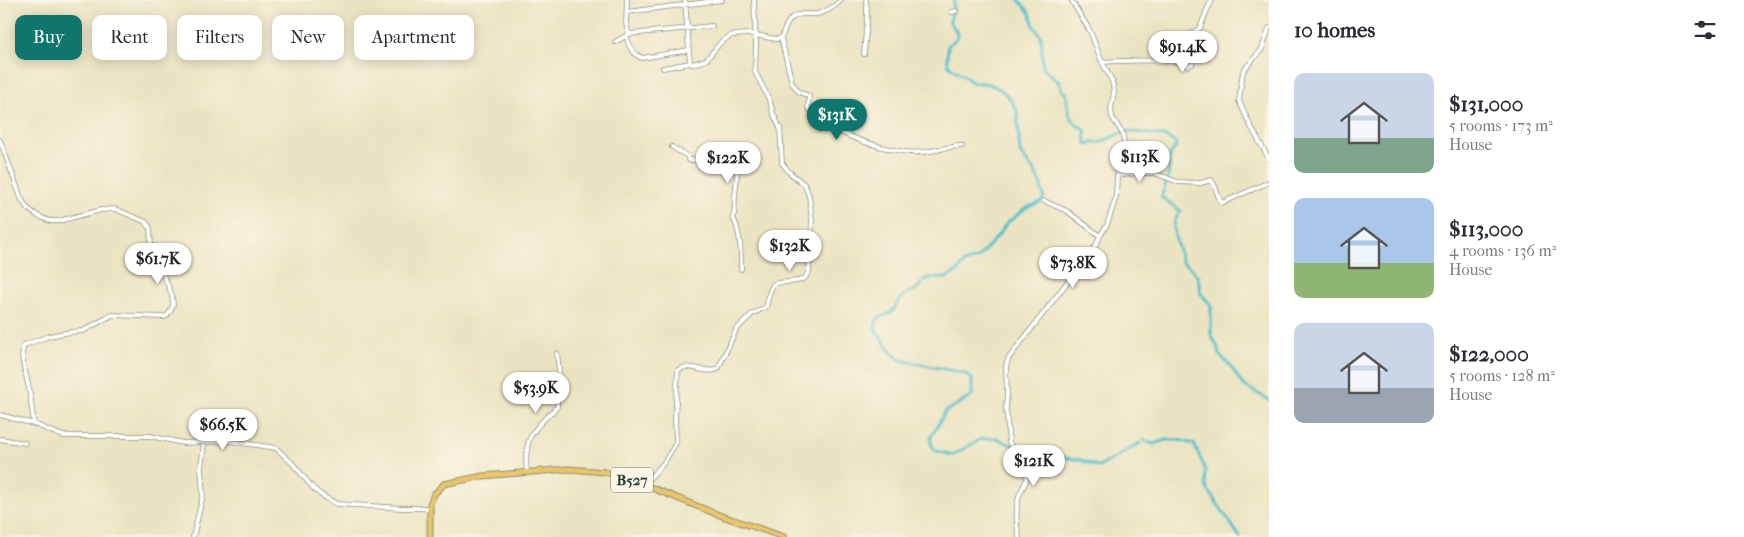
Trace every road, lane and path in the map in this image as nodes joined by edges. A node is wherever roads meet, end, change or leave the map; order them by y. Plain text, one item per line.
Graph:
1 (627, 0) edge
2 (722, 0) edge
3 (754, 0) edge
4 (841, 0) edge
5 (866, 0) edge
6 (1071, 0) edge
7 (1212, 0) edge
8 (685, 2) edge
9 (627, 12) junction
10 (712, 26) dead end
11 (687, 28) junction
12 (1269, 28) edge
13 (628, 36) junction
14 (756, 36) junction
15 (781, 38) junction
16 (614, 42) dead end
17 (688, 50) junction
18 (864, 54) dead end
19 (1171, 60) junction
20 (1102, 62) junction
21 (690, 63) junction
22 (1192, 64) dead end
23 (663, 68) dead end
24 (0, 140) edge
25 (962, 146) dead end
26 (672, 147) dead end
27 (1269, 159) edge
28 (1117, 176) junction
29 (1269, 182) edge
30 (1044, 201) dead end
31 (1100, 236) junction
32 (740, 269) dead end
33 (557, 352) dead end
34 (0, 416) edge
35 (34, 424) junction
36 (0, 439) edge
37 (26, 443) dead end
38 (204, 443) junction
39 (527, 472) junction
40 (644, 484) junction
41 (429, 508) junction
42 (193, 537) edge
43 (430, 537) edge
44 (784, 537) edge
45 (1018, 537) edge

1 - 9 street
2 - 8 street
3 - 14 street
4 - 15 street
5 - 18 street
6 - 20 street
7 - 19 street
8 - 9 street
8 - 11 street
9 - 13 street
10 - 11 street
11 - 13 street
11 - 17 street
12 - 27 street
13 - 16 street
13 - 17 street
14 - 15 street
14 - 21 street
14 - 40 street
15 - 25 street
17 - 21 street
19 - 20 street
19 - 22 street
20 - 28 street
21 - 23 street
24 - 35 street
26 - 32 street
28 - 29 street
28 - 31 street
30 - 31 street
31 - 45 street
33 - 39 street
34 - 35 street
35 - 38 street
36 - 37 street
38 - 41 street
38 - 42 street
39 - 40 main road, B527
39 - 41 main road, B527
40 - 44 main road, B527
41 - 43 main road, B527

